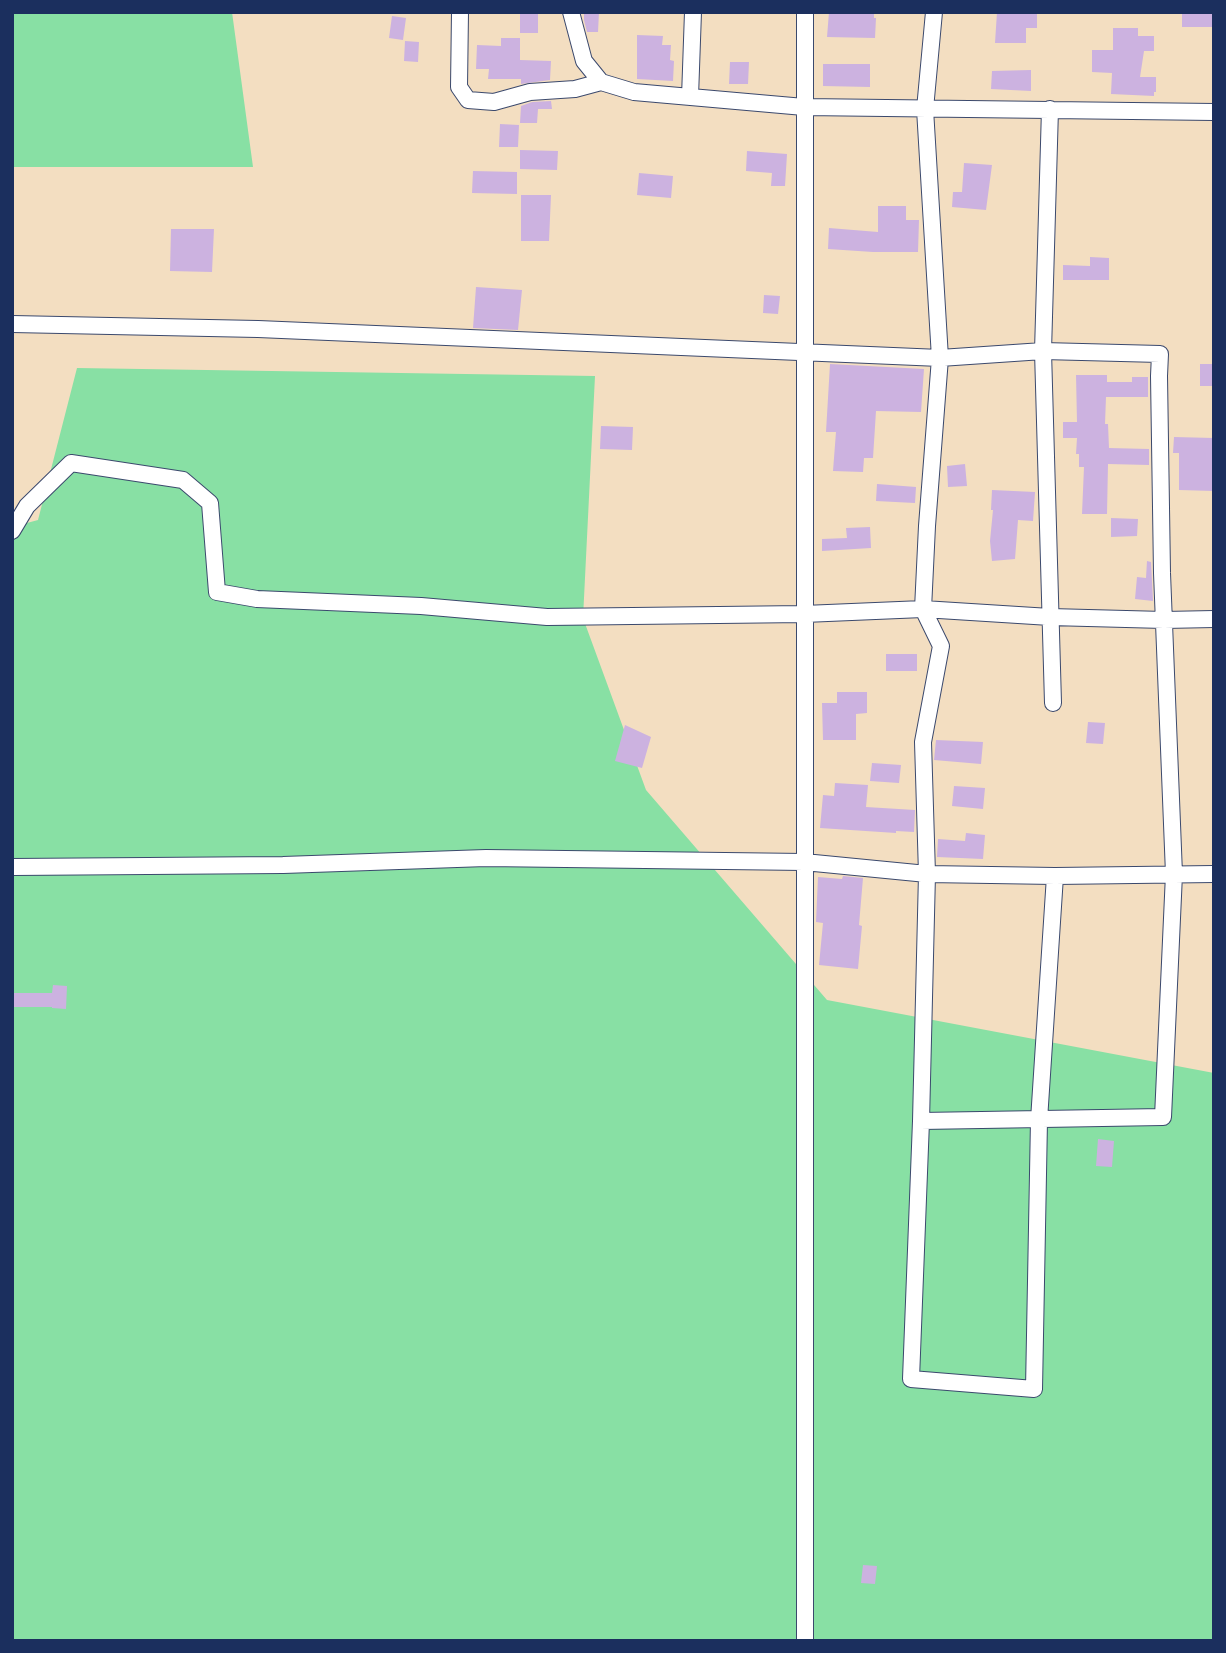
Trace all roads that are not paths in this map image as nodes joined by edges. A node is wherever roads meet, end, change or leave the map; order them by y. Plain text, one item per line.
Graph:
1 (460, 12) edge
2 (571, 12) edge
3 (693, 12) edge
4 (805, 12) edge
5 (934, 12) edge
6 (601, 82) junction
7 (690, 97) junction
8 (1214, 100) edge
9 (804, 107) junction
10 (925, 109) junction
11 (1050, 109) junction
12 (1197, 112) junction
13 (1214, 112) edge
14 (12, 324) edge
15 (1043, 351) junction
16 (804, 353) junction
17 (940, 358) junction
18 (12, 531) edge
19 (923, 610) junction
20 (804, 614) junction
21 (1050, 617) junction
22 (1214, 619) edge
23 (1164, 620) junction
24 (1053, 703) dead end
25 (804, 862) junction
26 (12, 867) edge
27 (927, 874) junction
28 (1174, 874) junction
29 (1214, 874) edge
30 (1055, 876) junction
31 (1039, 1120) junction
32 (921, 1121) junction
33 (805, 1641) edge

1 - 6 street
2 - 6 street
3 - 7 street
4 - 9 street
5 - 10 street
6 - 7 street
7 - 9 street
8 - 12 street
9 - 10 street
9 - 16 street
10 - 11 street
10 - 17 street
11 - 12 street
11 - 15 street
12 - 13 street
14 - 16 street
15 - 17 street
15 - 21 street
15 - 23 street
16 - 17 street
16 - 20 street
17 - 19 street
18 - 20 street
19 - 20 street
19 - 21 street
19 - 27 street
20 - 25 street
21 - 23 street
21 - 24 street
22 - 23 street
23 - 28 street
25 - 26 street
25 - 27 street
25 - 33 street
27 - 30 street
27 - 32 street
28 - 29 street
28 - 30 street
28 - 31 street
30 - 31 street
31 - 32 street
31 - 32 street

